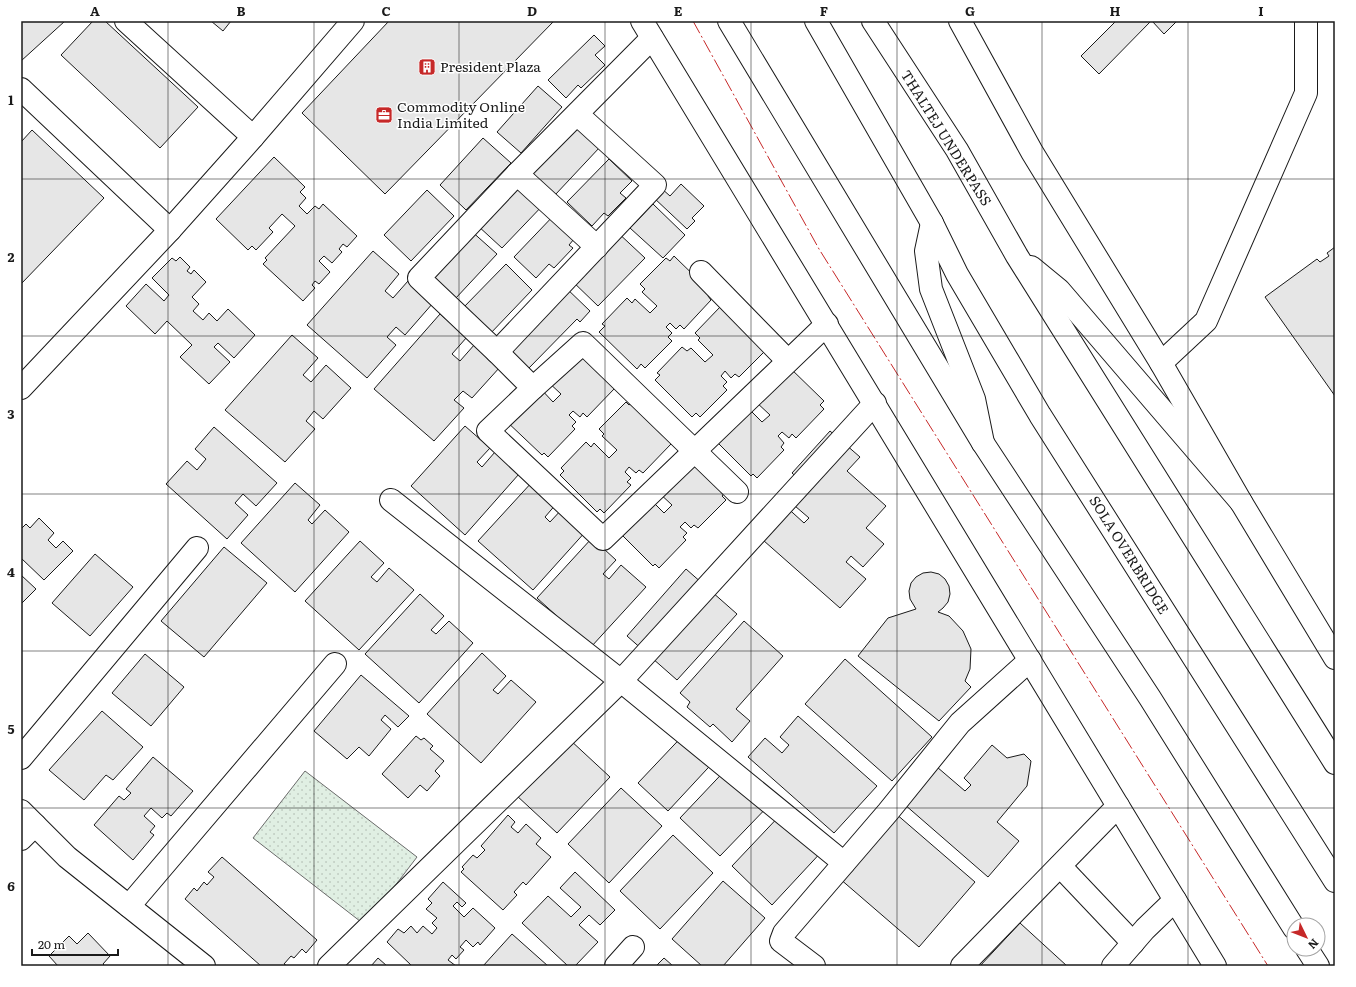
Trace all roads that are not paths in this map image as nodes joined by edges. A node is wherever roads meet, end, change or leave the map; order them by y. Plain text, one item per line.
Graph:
1 (126, 21) edge
2 (353, 21) edge
3 (729, 21) edge
4 (816, 21) edge
5 (873, 21) edge
6 (960, 21) edge
7 (1306, 21) edge
8 (647, 30) edge
9 (21, 89) edge
10 (577, 114) junction
11 (253, 137) junction
12 (517, 174) junction
13 (932, 223) junction
14 (170, 230) junction
15 (597, 247) junction
16 (1017, 256) junction
17 (701, 272) dead end
18 (827, 324) junction
19 (497, 352) junction
20 (788, 362) junction
21 (1161, 363) junction
22 (21, 388) edge
23 (533, 388) junction
24 (874, 403) junction
25 (984, 443) junction
26 (695, 451) junction
27 (737, 492) dead end
28 (391, 500) dead end
29 (1241, 502) junction
30 (197, 548) dead end
31 (1335, 658) edge
32 (1030, 660) junction
33 (335, 664) dead end
34 (621, 681) junction
35 (21, 758) edge
36 (1335, 763) edge
37 (1118, 806) junction
38 (26, 825) edge
39 (844, 863) junction
40 (1060, 866) junction
41 (1335, 881) edge
42 (1174, 900) junction
43 (129, 906) junction
44 (1287, 917) edge
45 (1133, 943) junction
46 (633, 946) dead end
47 (1312, 957) edge
48 (204, 966) edge
49 (329, 966) edge
50 (616, 966) edge
51 (814, 966) edge
52 (962, 966) edge
53 (1113, 966) edge
54 (1215, 966) edge
55 (1318, 966) edge

1 - 11 main road
2 - 11 main road
3 - 25 main road
4 - 13 main road
5 - 16 main road, THALTEJ UNDERPASS
6 - 21 main road
7 - 21 main road
8 - 10 main road
8 - 18 main road
9 - 14 main road
10 - 12 main road
10 - 15 main road
11 - 14 main road
12 - 15 main road
12 - 19 main road
13 - 25 main road
13 - 41 main road, SOLA OVERBRIDGE
14 - 22 main road
15 - 19 main road
16 - 29 main road
16 - 36 main road
17 - 20 main road
18 - 20 main road
18 - 24 main road
19 - 23 main road
20 - 26 main road
21 - 29 main road
23 - 26 main road
23 - 26 main road
24 - 32 main road
24 - 34 main road
25 - 44 main road
26 - 27 main road
28 - 34 main road
29 - 31 main road
30 - 35 main road
32 - 37 main road
32 - 39 main road
33 - 43 main road
34 - 39 main road
34 - 49 main road
37 - 40 main road
37 - 42 main road
38 - 43 main road
39 - 51 main road
40 - 45 main road
40 - 52 main road
42 - 45 main road
42 - 54 main road
43 - 48 main road
45 - 53 main road
46 - 50 main road
47 - 55 main road

